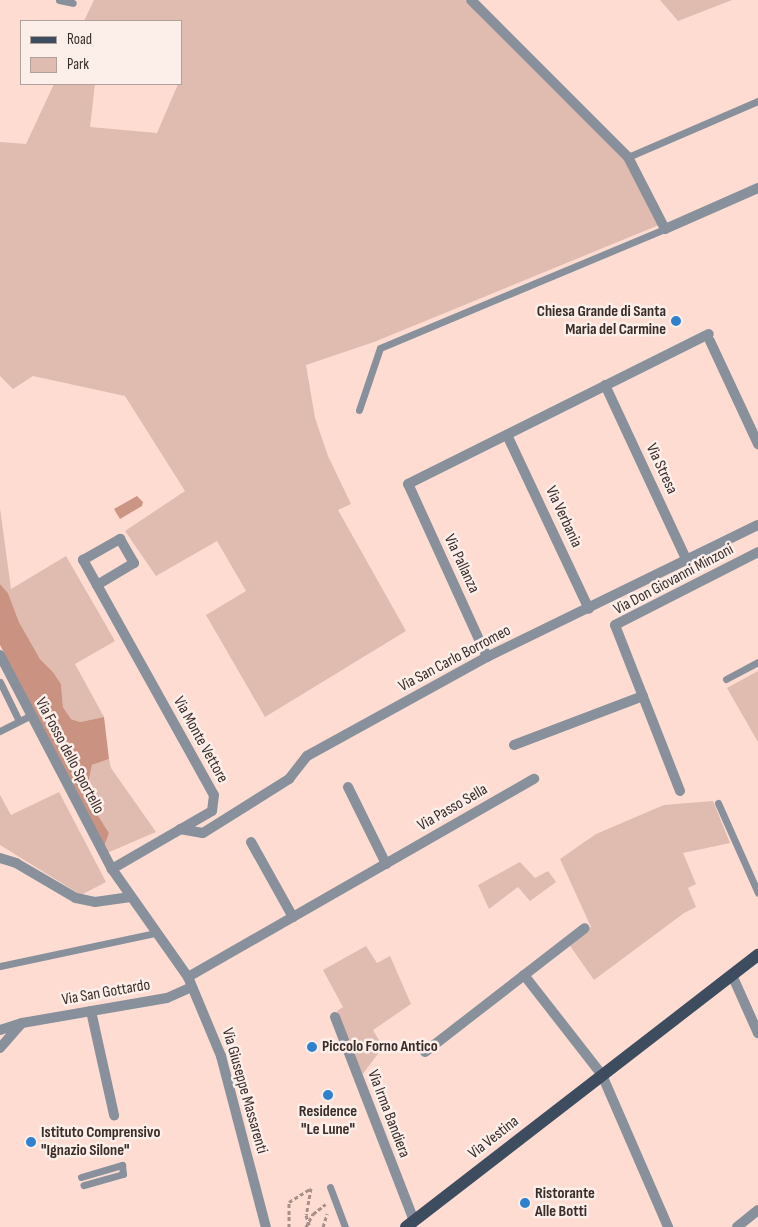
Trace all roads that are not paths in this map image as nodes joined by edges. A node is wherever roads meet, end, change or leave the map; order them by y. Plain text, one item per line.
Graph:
1 (59, 0) edge
2 (470, 0) edge
3 (73, 3) dead end
4 (758, 101) edge
5 (628, 157) junction
6 (758, 188) edge
7 (665, 229) junction
8 (606, 387) junction
9 (359, 410) dead end
10 (508, 437) junction
11 (758, 444) edge
12 (758, 525) edge
13 (758, 552) edge
14 (687, 561) junction
15 (97, 585) junction
16 (589, 609) junction
17 (0, 655) edge
18 (487, 657) junction
19 (758, 662) edge
20 (726, 679) dead end
21 (0, 682) edge
22 (643, 696) junction
23 (31, 716) junction
24 (19, 721) junction
25 (0, 731) edge
26 (514, 745) dead end
27 (534, 779) dead end
28 (348, 787) dead end
29 (680, 791) dead end
30 (718, 803) dead end
31 (180, 830) junction
32 (250, 842) dead end
33 (0, 858) edge
34 (386, 864) junction
35 (112, 870) junction
36 (758, 893) edge
37 (129, 897) junction
38 (293, 917) junction
39 (584, 928) dead end
40 (155, 933) junction
41 (758, 955) edge
42 (0, 966) edge
43 (524, 975) junction
44 (732, 976) junction
45 (188, 977) junction
46 (192, 988) junction
47 (91, 1011) junction
48 (335, 1017) dead end
49 (22, 1023) junction
50 (0, 1030) edge
51 (758, 1033) edge
52 (0, 1048) edge
53 (425, 1052) dead end
54 (602, 1076) junction
55 (114, 1115) dead end
56 (81, 1177) dead end
57 (84, 1185) dead end
58 (330, 1187) dead end
59 (758, 1210) edge
60 (410, 1224) edge
61 (266, 1227) edge
62 (345, 1227) edge
63 (668, 1227) edge
64 (737, 1227) edge

1 - 3 lane
2 - 5 street
4 - 5 lane
5 - 7 street
6 - 7 street
7 - 9 lane
8 - 10 street
8 - 11 street
8 - 14 street, Via Stresa
10 - 16 street, Via Verbania
10 - 18 street, Via Pallanza
12 - 14 street, Via San Carlo Borromeo
13 - 22 street, Via Don Giovanni Minzoni
14 - 16 street, Via San Carlo Borromeo
15 - 15 street
15 - 31 street, Via Monte Vettore
16 - 18 street, Via San Carlo Borromeo
17 - 23 street, Via Fosso dello Sportello
18 - 31 street, Via San Carlo Borromeo
19 - 20 lane
21 - 24 lane
22 - 26 street
22 - 29 street, Via Don Giovanni Minzoni
23 - 24 lane
23 - 35 street, Via Fosso dello Sportello
24 - 25 lane
27 - 34 street, Via Passo Sella
28 - 34 street
30 - 36 lane
31 - 35 street, Via Monte Vettore
32 - 38 street
33 - 37 street
34 - 38 street, Via Passo Sella
35 - 37 street, Via Giuseppe Massarenti
37 - 40 street, Via Giuseppe Massarenti
38 - 45 street, Via Passo Sella
39 - 43 street
40 - 42 lane
40 - 45 street, Via Giuseppe Massarenti
41 - 44 main road, Via Vestina
43 - 53 street
43 - 54 street
44 - 51 street
44 - 54 main road, Via Vestina
45 - 46 street, Via Giuseppe Massarenti
46 - 47 street, Via San Gottardo
46 - 61 street, Via Giuseppe Massarenti
47 - 49 street, Via San Gottardo
47 - 55 street
48 - 60 street, Via Irma Bandiera
49 - 50 street, Via San Gottardo
49 - 52 street
54 - 60 main road, Via Vestina
54 - 63 street
56 - 57 lane
58 - 62 lane
59 - 64 street

